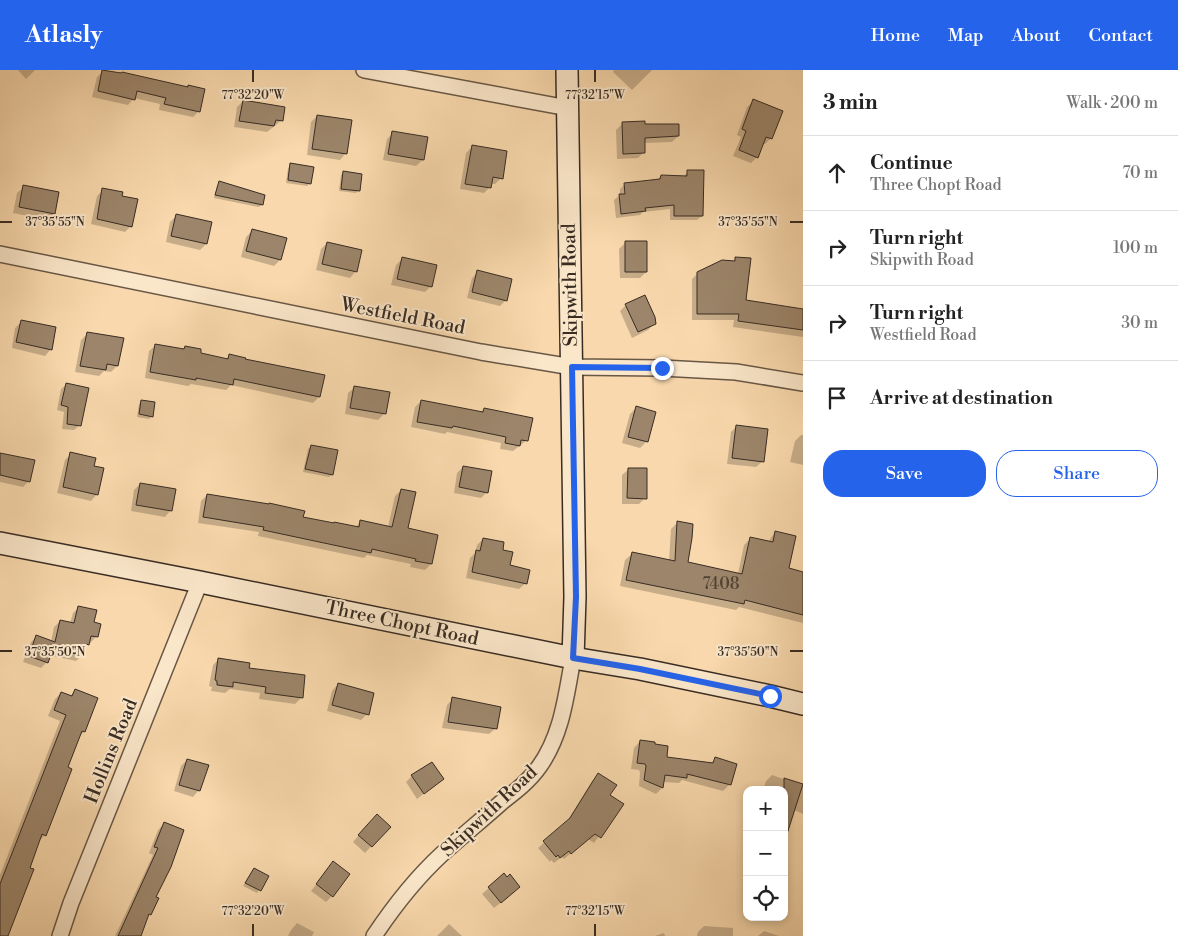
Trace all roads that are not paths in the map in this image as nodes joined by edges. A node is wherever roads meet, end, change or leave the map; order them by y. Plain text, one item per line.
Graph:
1 (364, 70) edge
2 (567, 70) edge
3 (568, 108) junction
4 (0, 254) edge
5 (572, 367) junction
6 (803, 383) edge
7 (0, 543) edge
8 (200, 582) junction
9 (573, 658) junction
10 (803, 704) edge
11 (60, 936) edge
12 (374, 936) edge

1 - 3 street
2 - 3 main road, Skipwith Road
3 - 5 main road, Skipwith Road
4 - 5 street, Westfield Road
5 - 6 street, Westfield Road
5 - 9 main road, Skipwith Road
7 - 8 main road, Three Chopt Road
8 - 9 main road, Three Chopt Road
8 - 11 street, Hollins Road
9 - 10 main road, Three Chopt Road
9 - 12 street, Skipwith Road

